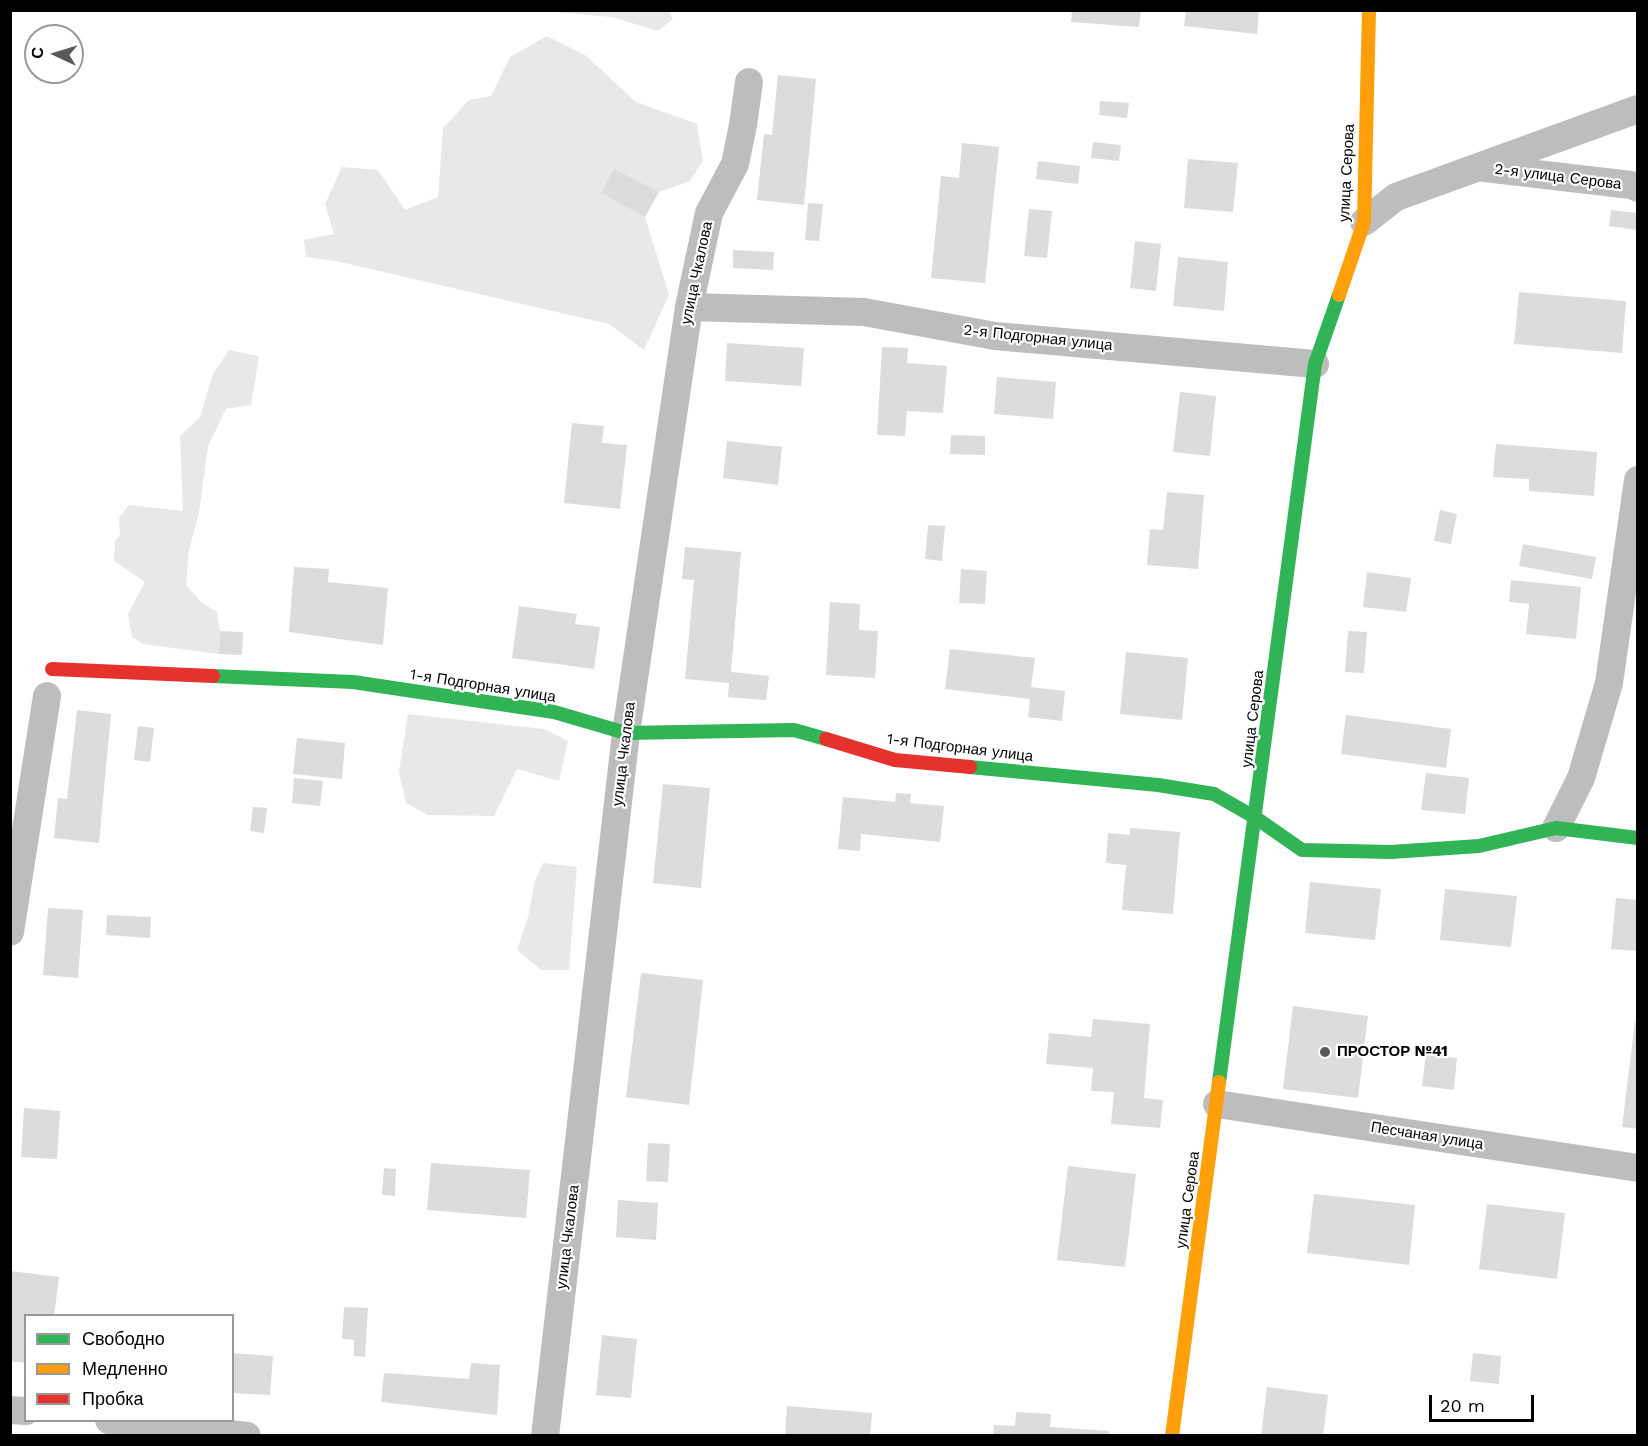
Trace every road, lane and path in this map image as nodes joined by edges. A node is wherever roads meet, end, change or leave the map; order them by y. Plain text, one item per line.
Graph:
1 (1368, 10) edge
2 (749, 82) dead end
3 (1638, 109) edge
4 (1478, 167) junction
5 (1638, 188) edge
6 (1364, 222) junction
7 (688, 307) junction
8 (1316, 364) junction
9 (1638, 480) edge
10 (50, 682) joint
11 (626, 733) junction
12 (1256, 818) junction
13 (1556, 828) junction
14 (1638, 838) edge
15 (10, 932) edge
16 (1217, 1104) junction
17 (1638, 1168) edge
18 (126, 1422) edge
19 (247, 1436) edge
20 (545, 1436) edge
21 (1172, 1436) edge

1 - 6 street, улица Серова
2 - 7 street, улица Чкалова
3 - 4 street
4 - 5 street, 2-я улица Серова
4 - 6 street
6 - 8 street, улица Серова
7 - 8 street, 2-я Подгорная улица
7 - 11 street, улица Чкалова
8 - 12 street, улица Серова
9 - 13 street
10 - 11 street, 1-я Подгорная улица
10 - 15 street
11 - 12 street, 1-я Подгорная улица
11 - 20 street, улица Чкалова
12 - 13 street, 1-я Подгорная улица
12 - 16 street, улица Серова
13 - 14 street, 1-я Подгорная улица
16 - 17 street, Песчаная улица
16 - 21 street, улица Серова
18 - 19 street

